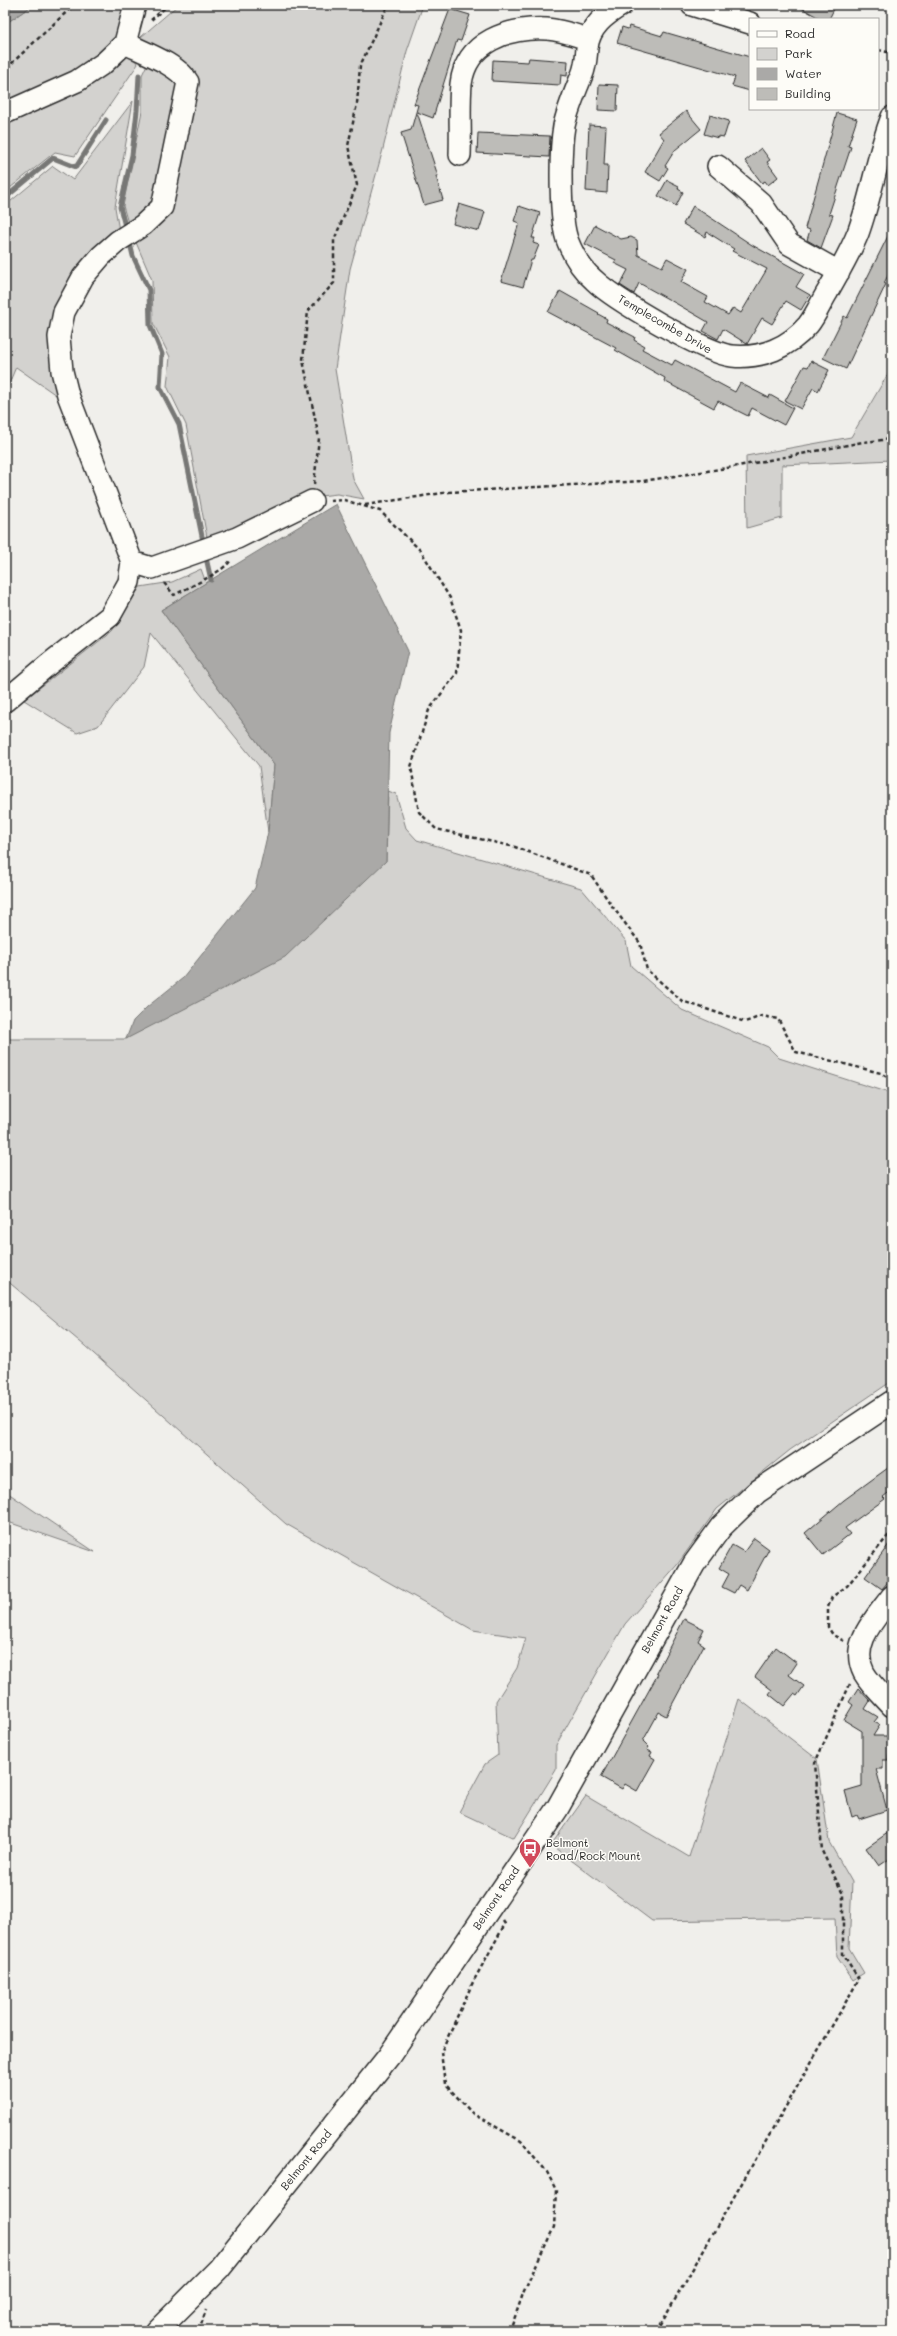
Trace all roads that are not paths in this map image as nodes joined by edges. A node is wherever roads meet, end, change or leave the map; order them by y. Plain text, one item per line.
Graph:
1 (135, 5) edge
2 (622, 5) edge
3 (692, 5) edge
4 (749, 23) edge
5 (588, 39) junction
6 (125, 43) junction
7 (5, 112) edge
8 (892, 117) edge
9 (460, 155) dead end
10 (718, 166) dead end
11 (838, 272) junction
12 (312, 501) road end
13 (132, 562) junction
14 (5, 702) edge
15 (892, 1402) edge
16 (892, 1596) edge
17 (892, 1706) edge
18 (157, 2331) edge

1 - 6 street
2 - 5 street, Templecombe Drive
3 - 4 street
5 - 9 street
5 - 11 street, Templecombe Drive
6 - 7 street
6 - 13 street
8 - 11 street, Templecombe Drive
10 - 11 street
12 - 13 street
13 - 14 street
15 - 18 main road, Belmont Road
16 - 17 street

